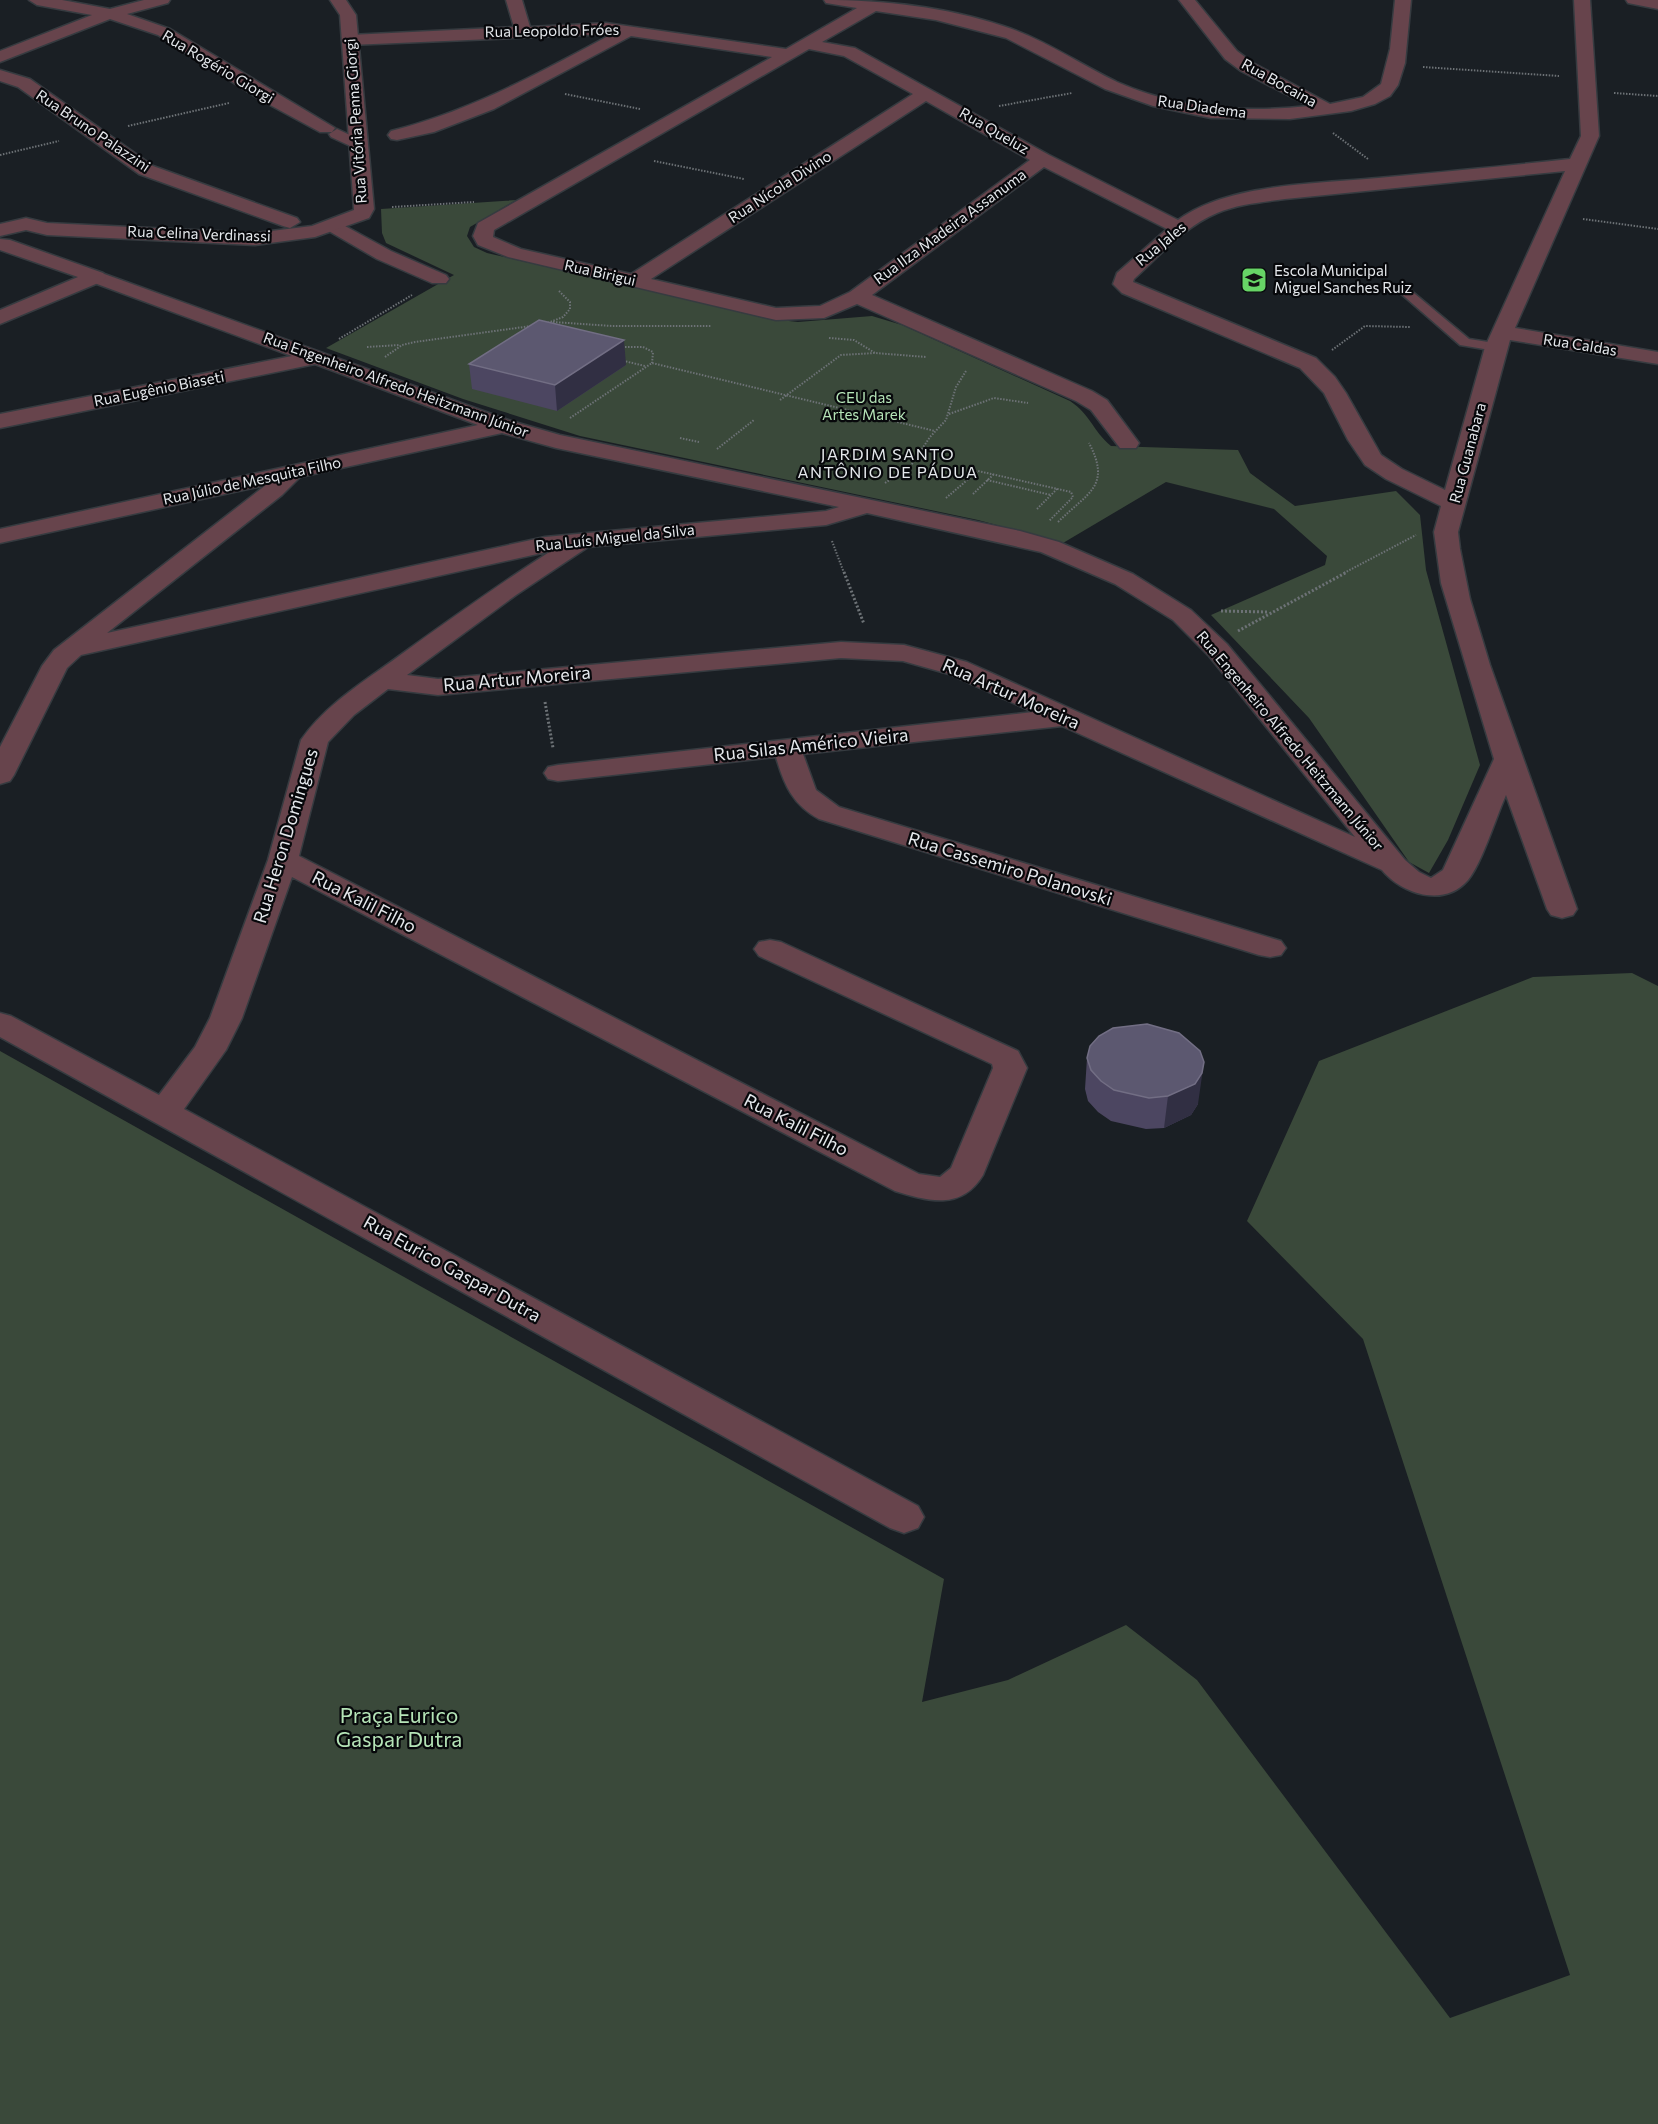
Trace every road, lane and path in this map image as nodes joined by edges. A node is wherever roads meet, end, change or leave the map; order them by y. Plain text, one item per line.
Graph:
1 (37, 0) edge
2 (162, 0) edge
3 (338, 0) edge
4 (514, 0) edge
5 (832, 0) edge
6 (1187, 0) edge
7 (1403, 0) edge
8 (1582, 0) edge
9 (1634, 0) edge
10 (1658, 4) edge
11 (871, 7) junction
12 (110, 14) junction
13 (631, 30) junction
14 (523, 31) junction
15 (350, 40) junction
16 (806, 44) junction
17 (788, 54) junction
18 (0, 57) edge
19 (1395, 65) junction
20 (0, 75) edge
21 (1588, 84) junction
22 (1112, 85) junction
23 (526, 86) junction
24 (925, 94) junction
25 (265, 95) junction
26 (1658, 96) edge
27 (1327, 109) junction
28 (1307, 112) junction
29 (963, 113) junction
30 (678, 117) junction
31 (332, 131) joint
32 (92, 134) junction
33 (397, 135) dead end
34 (359, 145) junction
35 (615, 153) junction
36 (0, 154) edge
37 (1043, 159) junction
38 (1579, 164) junction
39 (1397, 182) junction
40 (781, 186) junction
41 (478, 202) dead end
42 (364, 209) junction
43 (1556, 215) junction
44 (290, 222) dead end
45 (334, 226) junction
46 (1180, 228) junction
47 (1658, 229) edge
48 (4, 233) edge
49 (42, 241) junction
50 (96, 277) junction
51 (439, 279) joint
52 (634, 280) junction
53 (551, 285) dead end
54 (1403, 288) dead end
55 (857, 296) junction
56 (0, 318) edge
57 (553, 322) junction
58 (542, 324) edge
59 (533, 326) edge
60 (719, 327) dead end
61 (1449, 328) junction
62 (825, 339) dead end
63 (1499, 340) junction
64 (335, 341) dead end
65 (402, 345) junction
66 (362, 347) dead end
67 (619, 347) dead end
68 (875, 353) junction
69 (986, 354) junction
70 (319, 357) junction
71 (933, 357) dead end
72 (610, 358) edge
73 (1658, 358) edge
74 (377, 362) dead end
75 (652, 363) junction
76 (1308, 363) junction
77 (646, 366) junction
78 (786, 395) junction
79 (780, 400) dead end
80 (1037, 404) dead end
81 (949, 414) junction
82 (754, 420) dead end
83 (0, 421) edge
84 (503, 426) junction
85 (935, 431) junction
86 (1086, 435) dead end
87 (542, 437) junction
88 (1128, 443) dead end
89 (714, 453) dead end
90 (292, 472) junction
91 (994, 474) junction
92 (987, 480) junction
93 (1057, 489) junction
94 (200, 492) junction
95 (805, 494) junction
96 (973, 494) dead end
97 (1051, 495) junction
98 (1454, 503) junction
99 (939, 504) dead end
100 (864, 505) junction
101 (1037, 509) dead end
102 (823, 518) junction
103 (766, 523) junction
104 (1057, 523) dead end
105 (1041, 529) dead end
106 (1446, 532) junction
107 (0, 536) edge
108 (215, 536) junction
109 (596, 537) junction
110 (465, 561) junction
111 (523, 579) junction
112 (128, 603) junction
113 (193, 624) junction
114 (1214, 646) junction
115 (75, 648) junction
116 (874, 650) junction
117 (540, 678) junction
118 (386, 681) junction
119 (1065, 717) junction
120 (787, 747) junction
121 (1507, 761) junction
122 (558, 773) joint
123 (0, 775) edge
124 (283, 860) junction
125 (1394, 866) junction
126 (1562, 909) dead end
127 (1270, 948) dead end
128 (770, 949) dead end
129 (0, 1023) edge
130 (165, 1111) junction
131 (904, 1517) dead end

1 - 12 street, Rua Rogério Giorgi
2 - 12 street
3 - 15 street, Rua Vitória Penna Giorgi
4 - 14 street
5 - 11 street, Rua Diadema
6 - 27 street, Rua Bocaina
7 - 19 street, Rua Diadema
8 - 21 street, Rua Guanabara
9 - 10 street
11 - 16 street, Rua Birigui
11 - 22 street, Rua Diadema
12 - 18 street
12 - 25 street, Rua Rogério Giorgi
13 - 14 street, Rua Leopoldo Fróes
13 - 17 street, Rua Leopoldo Fróes
13 - 23 street
14 - 15 street, Rua Leopoldo Fróes
15 - 34 street, Rua Vitória Penna Giorgi
16 - 17 street, Rua Birigui
16 - 24 street, Rua Queluz
17 - 30 street, Rua Birigui
19 - 21 path
19 - 27 street, Rua Diadema
20 - 32 street, Rua Bruno Palazzini
21 - 26 path
21 - 38 street, Rua Guanabara
22 - 28 street, Rua Diadema
22 - 29 path
23 - 30 path
23 - 33 street
24 - 29 street, Rua Queluz
24 - 40 street, Rua Nícola Divino
25 - 31 street, Rua Rogério Giorgi
25 - 32 path
27 - 28 street, Rua Diadema
28 - 39 path
29 - 37 street, Rua Queluz
30 - 35 street, Rua Birigui
31 - 34 street, Rua Rogério Giorgi
32 - 36 path
32 - 44 street, Rua Bruno Palazzini
34 - 42 street, Rua Vitória Penna Giorgi
35 - 40 path
35 - 52 street, Rua Birigui
37 - 46 street, Rua Queluz
37 - 55 street, Rua Ilza Madeira Assanuma
38 - 39 street, Rua Jales
38 - 43 street, Rua Guanabara
39 - 46 street, Rua Jales
40 - 52 street, Rua Nícola Divino
41 - 42 path
42 - 45 street, Rua Vitória Penna Giorgi
43 - 47 path
43 - 63 street, Rua Guanabara
45 - 49 street, Rua Celina Verdinassi
45 - 51 street
46 - 76 street, Rua Jales
48 - 49 street, Rua Engenheiro Alfredo Heitzmann Júnior
48 - 49 street
49 - 50 street, Rua Engenheiro Alfredo Heitzmann Júnior
50 - 56 street
50 - 70 street, Rua Engenheiro Alfredo Heitzmann Júnior
51 - 64 path
52 - 55 street, Rua Birigui
53 - 57 path
54 - 61 lane
55 - 69 street
57 - 58 path
57 - 60 path
59 - 65 path
61 - 63 lane
61 - 76 path
62 - 68 path
63 - 73 street, Rua Caldas
63 - 98 street, Rua Guanabara
65 - 66 path
65 - 74 path
67 - 75 path
68 - 71 path
68 - 78 path
69 - 81 path
69 - 88 street
70 - 83 street, Rua Eugênio Biaseti
70 - 84 street, Rua Engenheiro Alfredo Heitzmann Júnior
72 - 77 path
75 - 77 path
75 - 78 path
76 - 98 street, Rua Jales
77 - 87 path
78 - 79 path
78 - 85 path
80 - 81 path
81 - 85 path
82 - 89 path
84 - 87 street, Rua Engenheiro Alfredo Heitzmann Júnior
84 - 90 street, Rua Júlio de Mesquita Filho
85 - 100 path
86 - 104 path
87 - 95 street, Rua Engenheiro Alfredo Heitzmann Júnior
90 - 94 street, Rua Júlio de Mesquita Filho
90 - 108 street
91 - 92 path
91 - 93 path
91 - 99 path
92 - 96 path
92 - 97 path
93 - 97 path
93 - 105 path
94 - 107 street, Rua Júlio de Mesquita Filho
94 - 108 street
95 - 100 street, Rua Engenheiro Alfredo Heitzmann Júnior
95 - 103 street, Rua Luís Miguel da Silva
97 - 101 path
98 - 106 street, Rua Guanabara
100 - 102 street, Rua Luís Miguel da Silva
100 - 114 street, Rua Engenheiro Alfredo Heitzmann Júnior
102 - 103 street, Rua Luís Miguel da Silva
102 - 116 path
103 - 109 street, Rua Luís Miguel da Silva
106 - 114 path
106 - 121 street, Rua Guanabara
108 - 112 street
109 - 110 street, Rua Luís Miguel da Silva
109 - 111 street, Rua Heron Domingues
110 - 111 street, Rua Luís Miguel da Silva
110 - 113 street, Rua Luís Miguel da Silva
111 - 118 street, Rua Heron Domingues
112 - 113 street, Rua Luís Miguel da Silva
112 - 115 street
113 - 115 street, Rua Luís Miguel da Silva
114 - 125 street, Rua Engenheiro Alfredo Heitzmann Júnior
115 - 123 street
116 - 117 street, Rua Artur Moreira
116 - 119 street, Rua Artur Moreira
117 - 118 street, Rua Artur Moreira
117 - 122 path
118 - 124 street, Rua Heron Domingues
119 - 120 street, Rua Silas Américo Vieira
119 - 125 street, Rua Artur Moreira
120 - 122 street, Rua Silas Américo Vieira
120 - 127 street, Rua Cassemiro Polanovski
121 - 125 street, Rua Engenheiro Alfredo Heitzmann Júnior
121 - 126 street, Rua Guanabara
124 - 128 street, Rua Kalil Filho
124 - 130 street, Rua Heron Domingues
129 - 130 street, Rua Eurico Gaspar Dutra
130 - 131 street, Rua Eurico Gaspar Dutra

